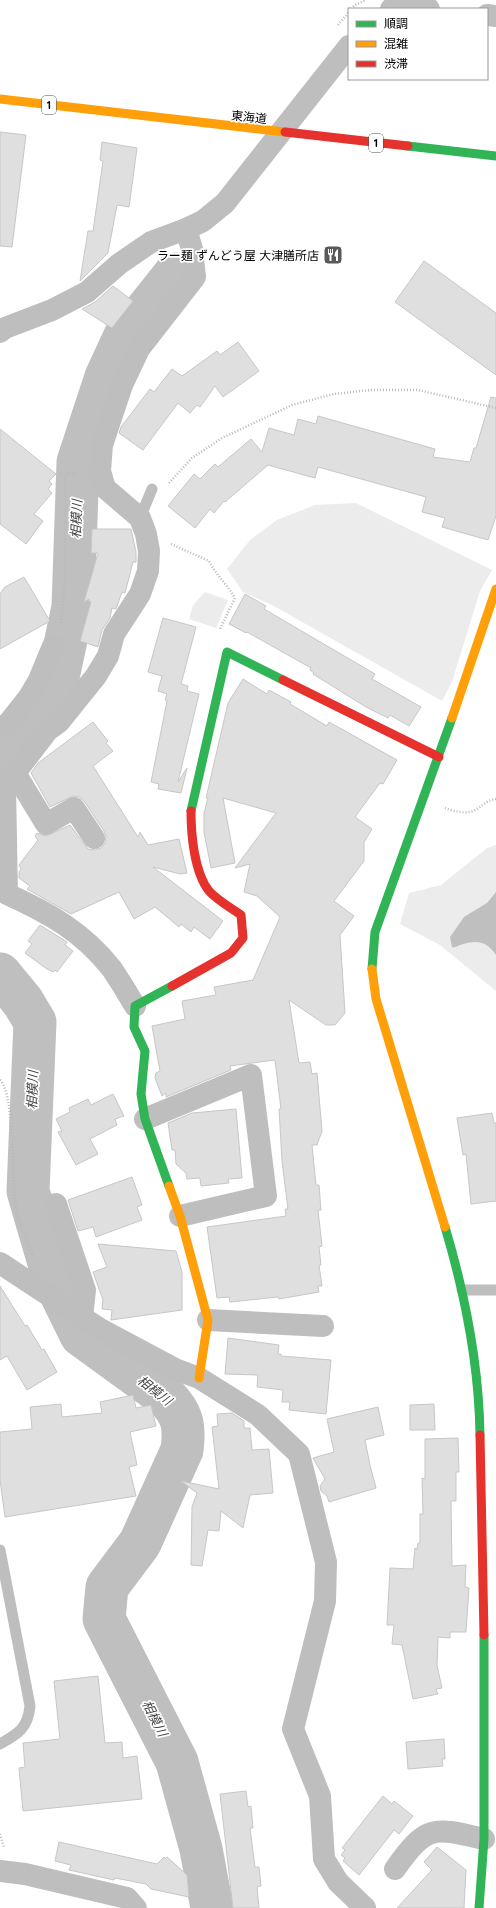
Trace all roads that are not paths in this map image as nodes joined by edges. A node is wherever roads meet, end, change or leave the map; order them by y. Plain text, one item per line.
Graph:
1 (394, 8) edge
2 (412, 8) edge
3 (348, 47) edge
4 (0, 99) edge
5 (281, 132) junction
6 (496, 156) edge
7 (186, 229) junction
8 (0, 332) edge
9 (152, 489) road end
10 (140, 518) junction
11 (496, 589) edge
12 (53, 646) road end
13 (0, 726) edge
14 (439, 757) junction
15 (15, 773) junction
16 (94, 838) dead end
17 (135, 1006) junction
18 (145, 1119) junction
19 (56, 1204) dead end
20 (180, 1216) junction
21 (0, 1263) edge
22 (462, 1290) junction
23 (496, 1290) edge
24 (80, 1315) junction
25 (208, 1320) junction
26 (323, 1326) dead end
27 (199, 1378) junction
28 (0, 1550) edge
29 (0, 1744) edge
30 (490, 1744) edge
31 (488, 1835) edge
32 (396, 1868) dead end
33 (0, 1871) edge
34 (136, 1908) edge
35 (365, 1908) edge
36 (480, 1908) edge

1 - 2 street
3 - 5 street
4 - 5 main road, 東海道 / 1
5 - 6 main road, 東海道 / 1
5 - 7 street
7 - 8 street
7 - 10 street
9 - 10 lane
10 - 15 street
11 - 14 main road
12 - 13 street
14 - 17 main road
14 - 22 main road
15 - 16 street
15 - 17 street
17 - 18 main road
18 - 20 main road
18 - 20 street
19 - 24 street
20 - 25 main road
21 - 24 street
22 - 23 lane
22 - 30 main road
24 - 27 street
25 - 26 street
25 - 27 main road
27 - 35 street
28 - 29 lane
30 - 31 main road
31 - 32 street
31 - 36 main road
33 - 34 street

